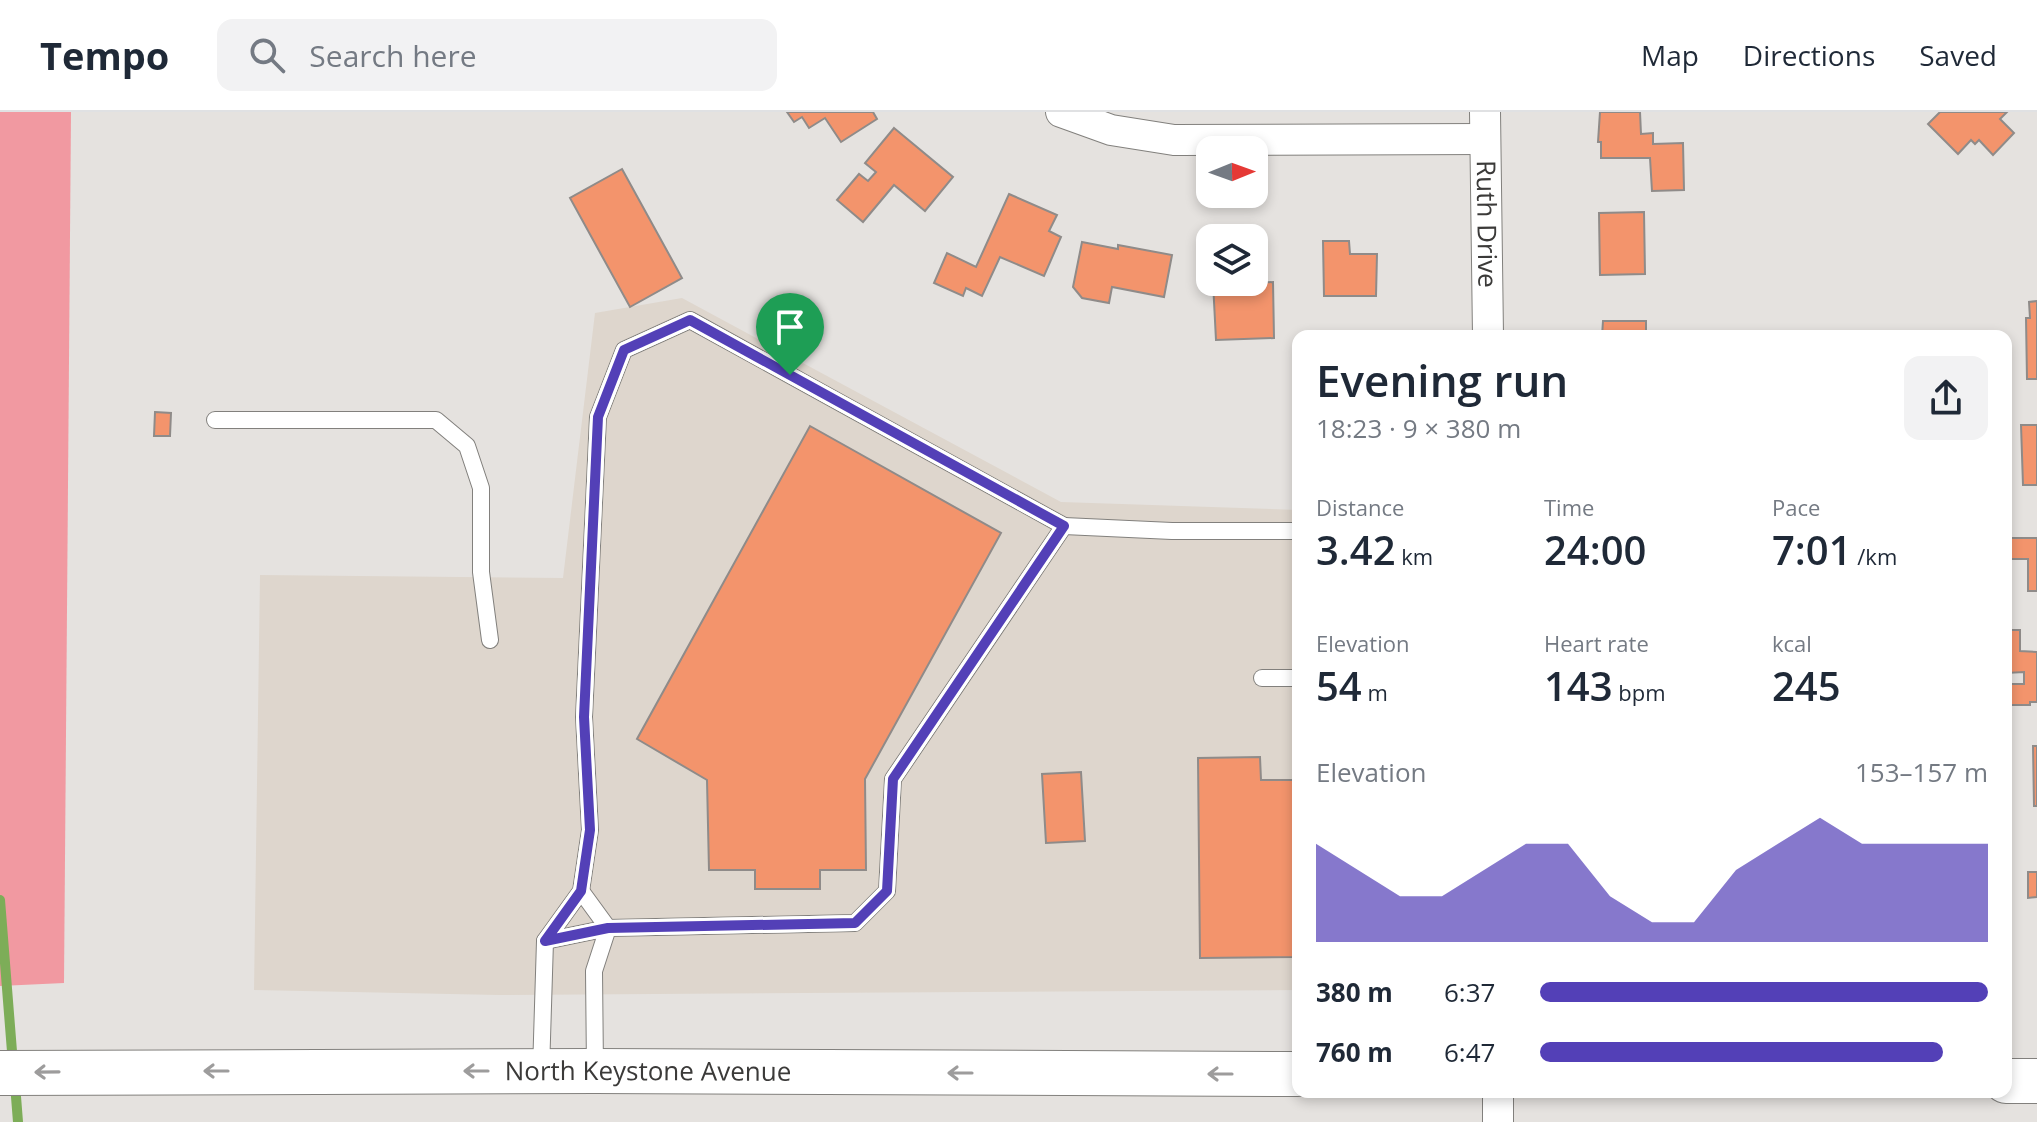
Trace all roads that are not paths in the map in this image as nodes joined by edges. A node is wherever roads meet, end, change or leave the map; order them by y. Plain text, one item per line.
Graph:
1 (1061, 112) edge
2 (1485, 126) edge
3 (1488, 330) edge
4 (215, 420) dead end
5 (1064, 526) junction
6 (1292, 531) edge
7 (490, 640) dead end
8 (1262, 678) dead end
9 (1292, 678) edge
10 (581, 891) junction
11 (608, 928) junction
12 (545, 941) junction
13 (541, 1071) junction
14 (595, 1071) junction
15 (0, 1073) edge
16 (1292, 1074) edge
17 (2012, 1081) edge
18 (2037, 1081) edge
19 (1498, 1098) edge
20 (1498, 1122) edge

1 - 2 street
2 - 3 street, Ruth Drive
4 - 7 lane
5 - 6 lane
5 - 10 lane
5 - 11 lane
8 - 9 lane
10 - 11 lane
10 - 12 lane
11 - 12 lane
11 - 14 lane
12 - 13 lane
13 - 14 main road, North Keystone Avenue
13 -> 15 main road, North Keystone Avenue
16 -> 14 main road, North Keystone Avenue
17 - 18 main road
19 - 20 street

